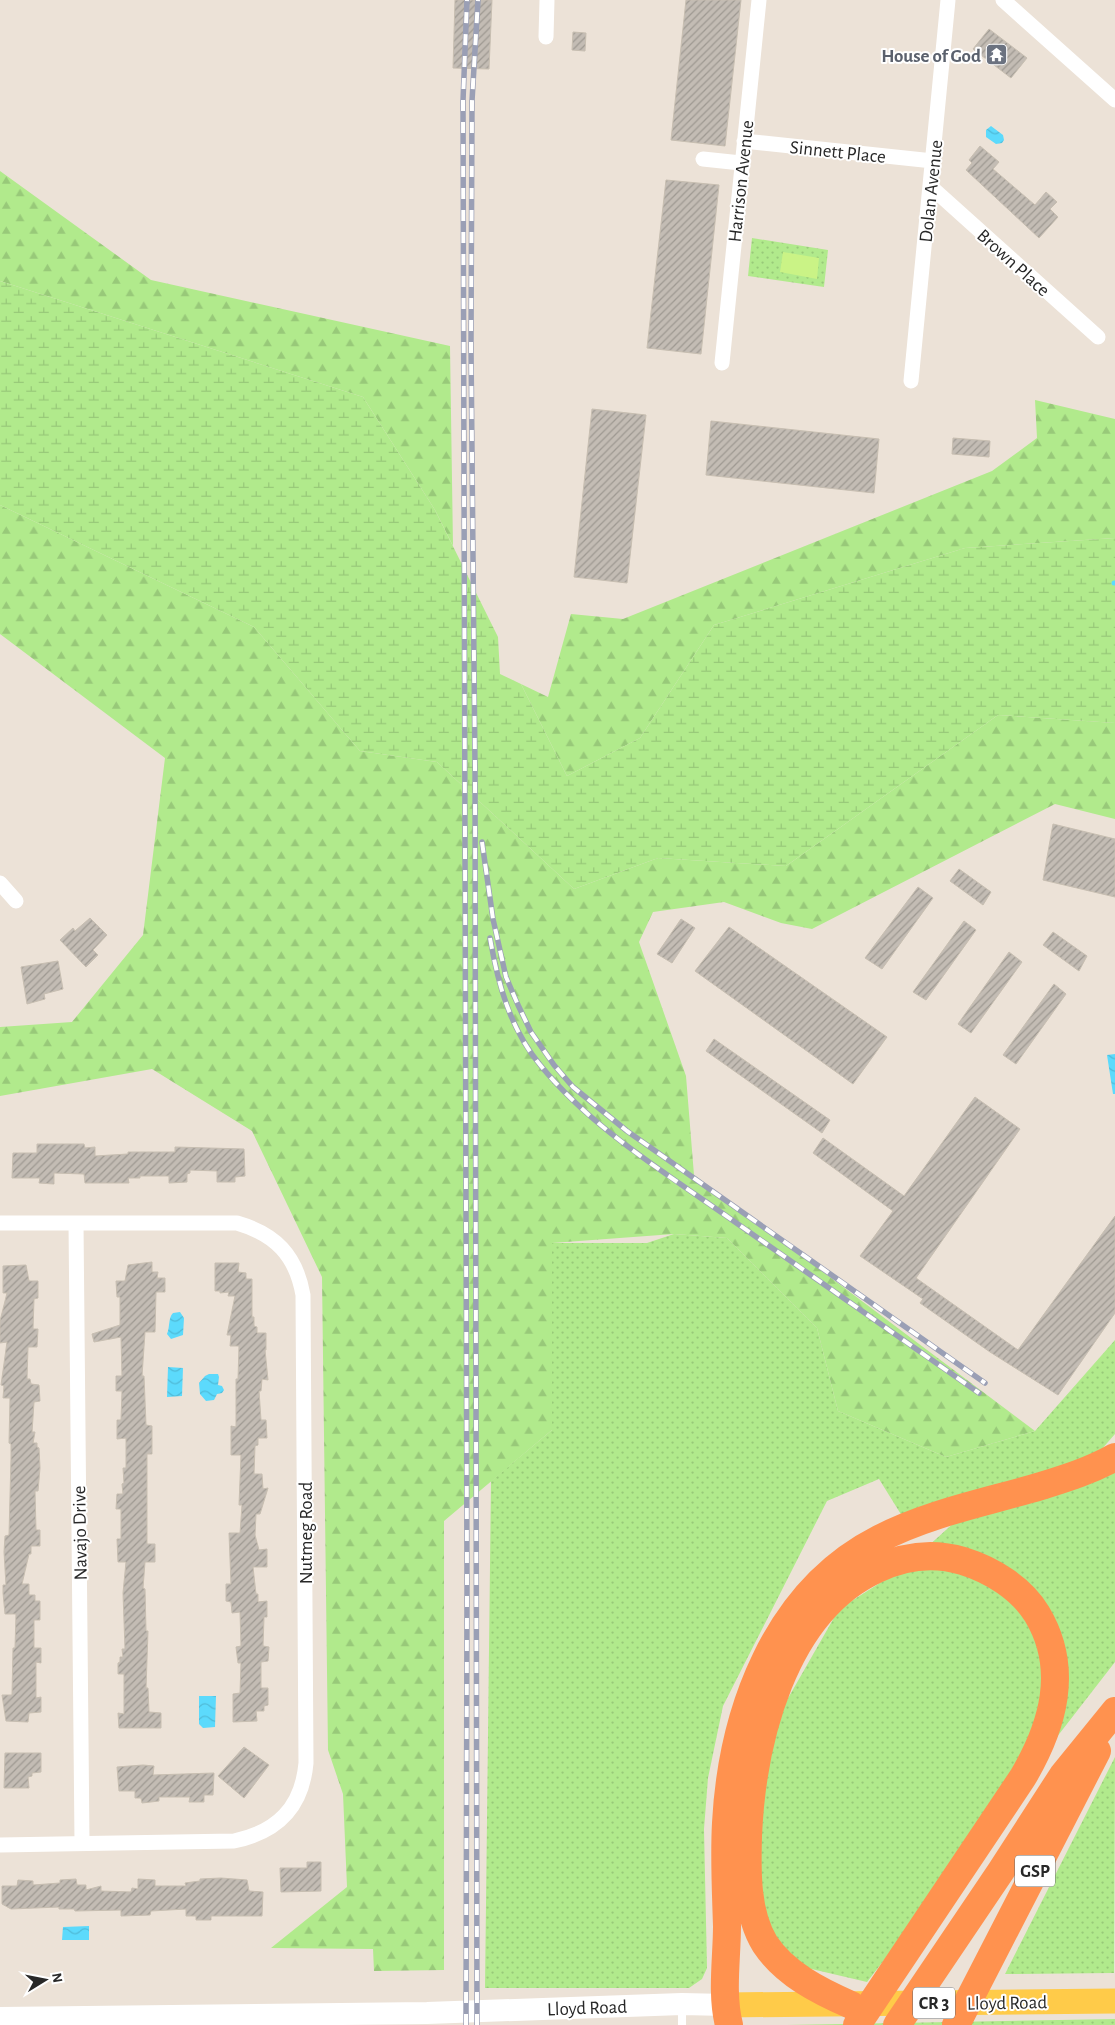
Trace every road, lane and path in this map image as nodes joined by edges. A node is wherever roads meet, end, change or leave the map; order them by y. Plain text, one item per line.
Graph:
1 (758, 0) edge
2 (948, 0) edge
3 (1003, 0) edge
4 (546, 4) edge
5 (546, 37) dead end
6 (1115, 100) edge
7 (744, 141) junction
8 (704, 159) dead end
9 (933, 161) junction
10 (742, 163) junction
11 (930, 186) junction
12 (1098, 338) dead end
13 (722, 363) dead end
14 (911, 381) dead end
15 (0, 883) edge
16 (16, 901) dead end
17 (0, 1223) edge
18 (76, 1223) junction
19 (1115, 1457) edge
20 (1115, 1711) edge
21 (1115, 1717) edge
22 (82, 1842) junction
23 (0, 1844) edge
24 (1115, 2001) edge
25 (682, 2015) edge
26 (727, 2015) edge
27 (854, 2015) edge
28 (0, 2018) edge
29 (67, 2021) edge
30 (897, 2025) edge
31 (956, 2025) edge

1 - 7 street, Harrison Avenue
2 - 9 street, Dolan Avenue
3 - 6 street
4 - 5 street
7 - 9 street, Sinnett Place
7 - 10 street, Harrison Avenue
8 - 10 street
9 - 11 street, Dolan Avenue
10 - 13 street, Harrison Avenue
11 - 12 street, Brown Place
11 - 14 street, Dolan Avenue
15 - 16 street
17 - 18 street, Nutmeg Road
18 - 22 street, Navajo Drive
18 - 22 street, Nutmeg Road
19 - 26 highway
20 - 30 highway
21 - 31 highway, GSP
22 - 23 street, Nutmeg Road
24 - 27 main road, Lloyd Road / CR 3
25 - 26 main road, Lloyd Road / CR 3
25 - 29 main road, Lloyd Road / CR 3
26 - 27 main road, Lloyd Road / CR 3
27 - 27 highway
28 - 29 main road, Lloyd Road / CR 3

